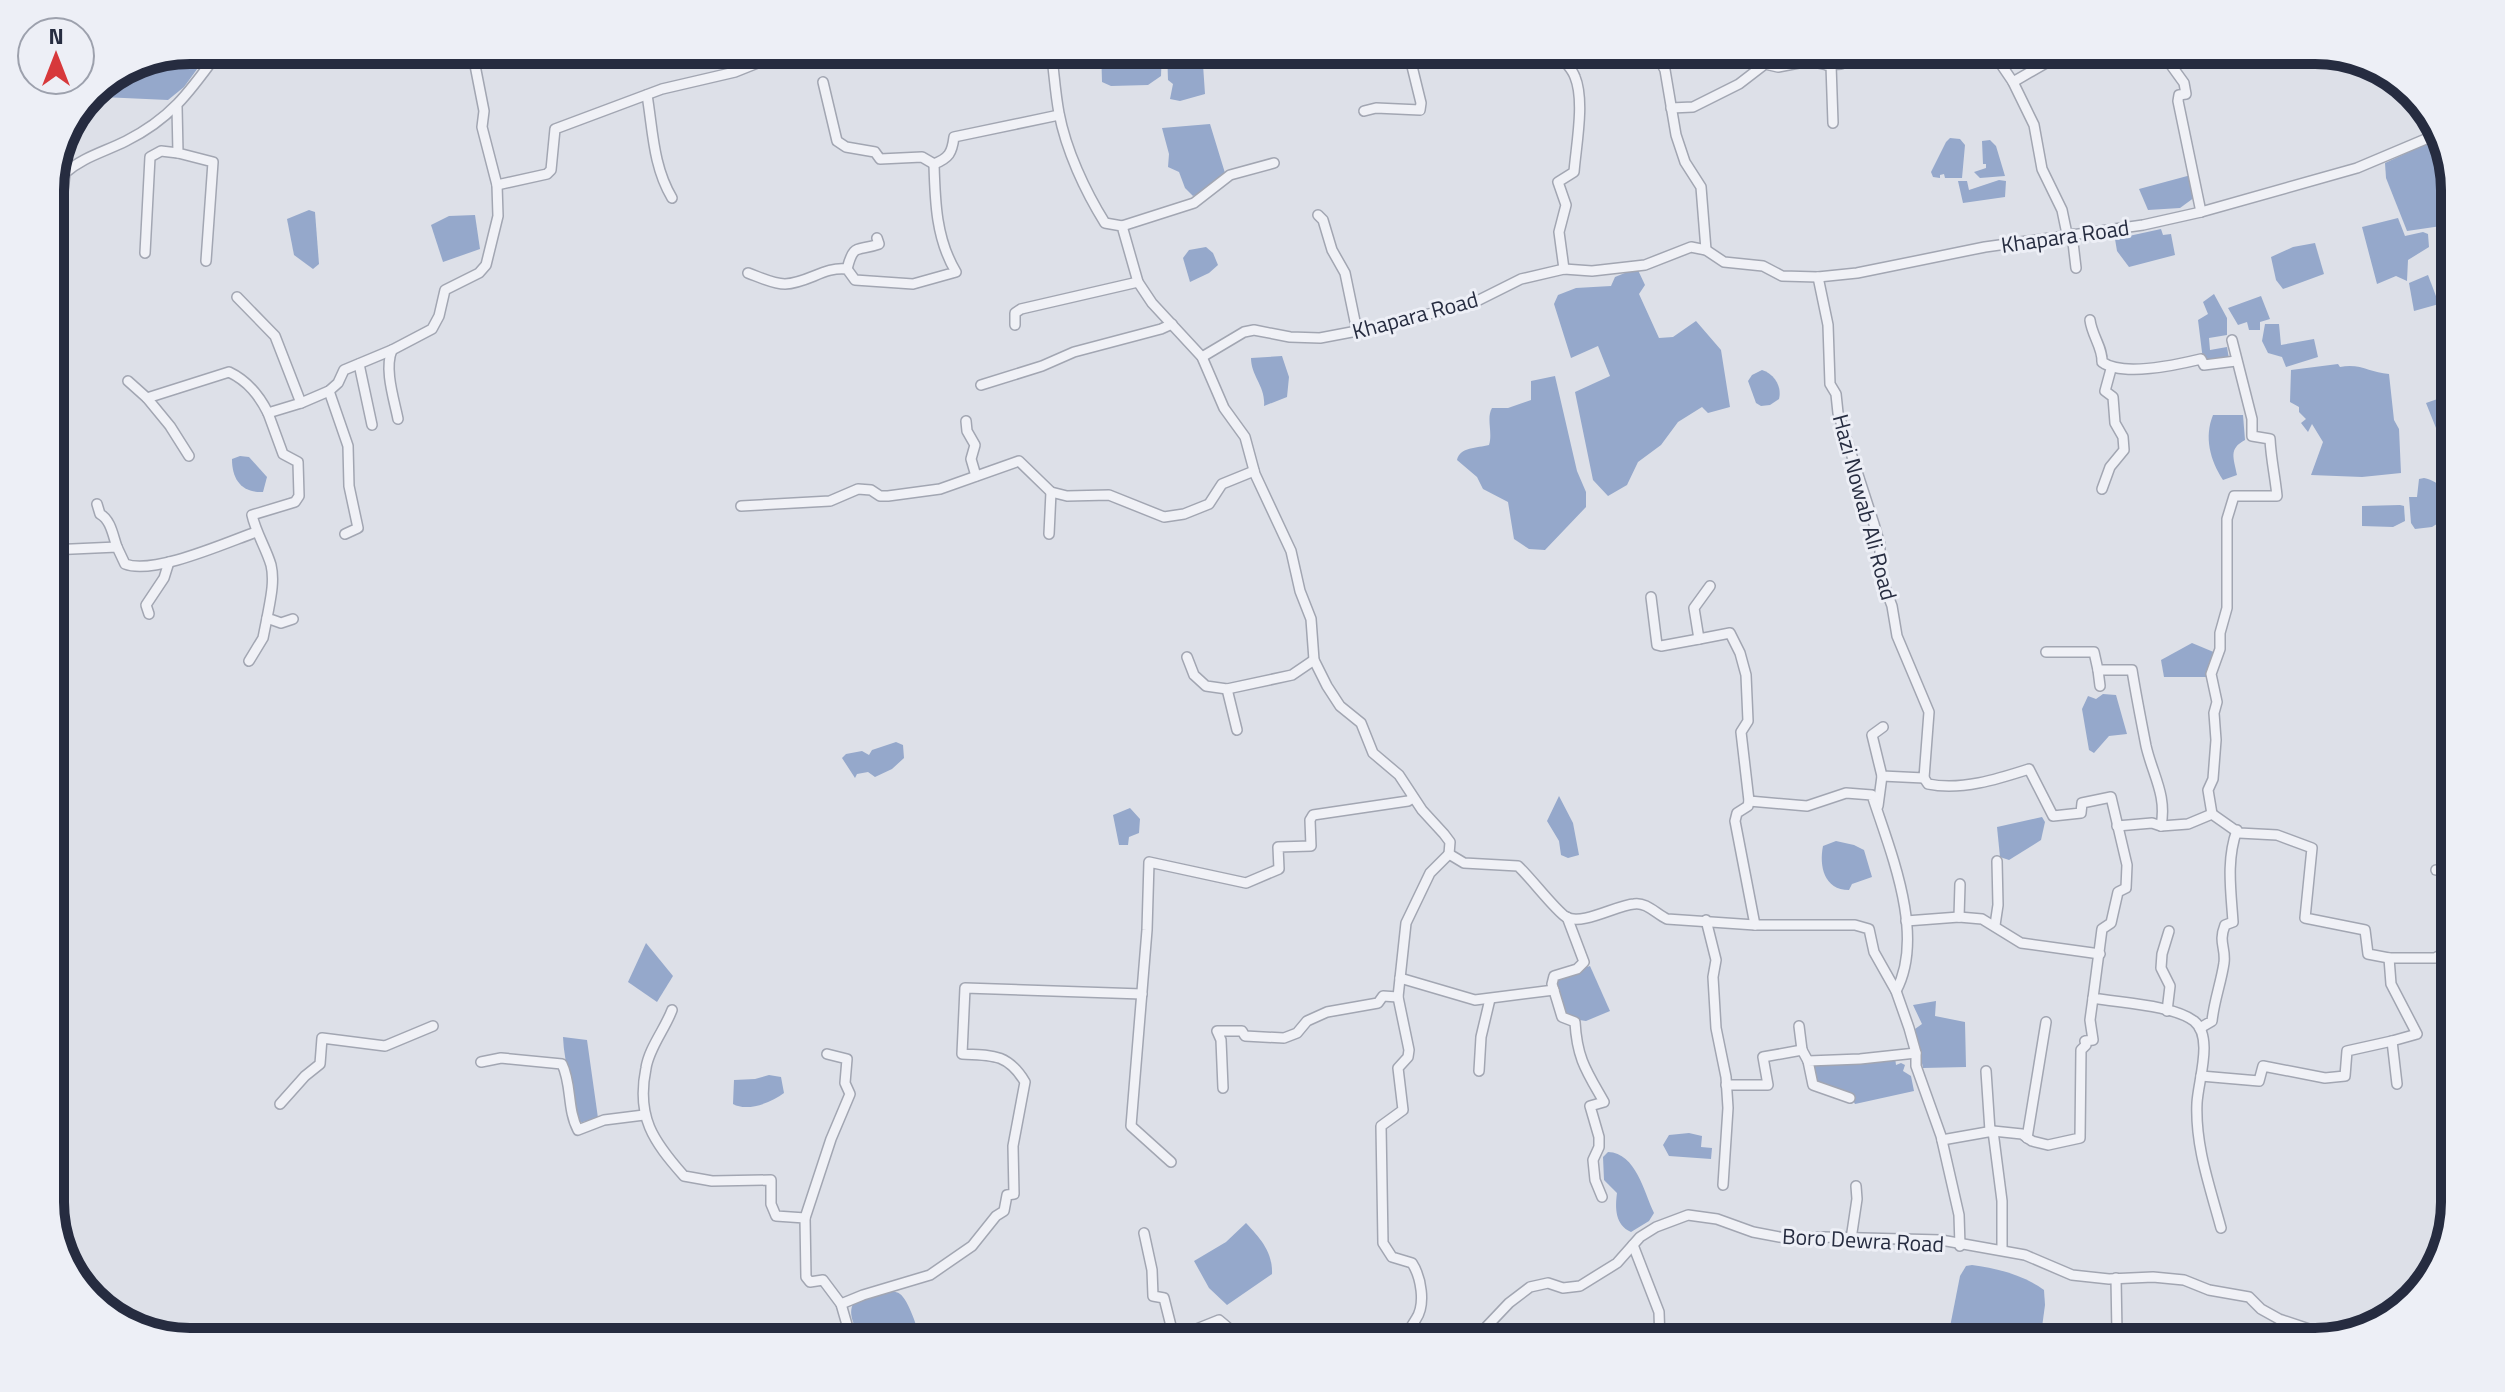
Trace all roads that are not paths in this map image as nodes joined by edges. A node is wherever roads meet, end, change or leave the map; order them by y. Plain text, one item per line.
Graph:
1 (209, 64) edge
2 (475, 64) edge
3 (755, 64) edge
4 (1053, 64) edge
5 (1411, 64) edge
6 (1564, 64) edge
7 (1662, 64) edge
8 (1765, 64) edge
9 (1765, 64) edge
10 (1794, 64) edge
11 (1820, 64) edge
12 (1841, 64) edge
13 (2001, 64) edge
14 (2044, 64) edge
15 (2175, 64) edge
16 (1827, 65) junction
17 (823, 82) dead end
18 (2013, 82) junction
19 (647, 95) junction
20 (177, 107) junction
21 (1671, 108) junction
22 (1364, 111) dead end
23 (1059, 115) junction
24 (1833, 123) dead end
25 (2429, 138) edge
26 (178, 153) junction
27 (1274, 163) dead end
28 (934, 164) junction
29 (66, 172) edge
30 (497, 185) junction
31 (672, 198) dead end
32 (2201, 212) junction
33 (1318, 215) dead end
34 (1122, 226) junction
35 (2070, 234) junction
36 (877, 238) dead end
37 (1706, 250) junction
38 (145, 253) dead end
39 (206, 261) dead end
40 (2076, 268) dead end
41 (847, 269) junction
42 (1564, 269) junction
43 (748, 273) dead end
44 (1818, 277) junction
45 (1138, 282) junction
46 (237, 297) dead end
47 (2090, 320) dead end
48 (1172, 324) junction
49 (1015, 325) dead end
50 (1357, 331) junction
51 (2232, 340) dead end
52 (392, 350) junction
53 (1202, 357) junction
54 (2236, 361) junction
55 (359, 364) junction
56 (2111, 369) junction
57 (128, 381) dead end
58 (981, 385) dead end
59 (329, 391) junction
60 (147, 398) junction
61 (301, 403) junction
62 (268, 413) junction
63 (398, 419) dead end
64 (966, 421) dead end
65 (372, 425) dead end
66 (189, 456) dead end
67 (1254, 471) junction
68 (976, 476) junction
69 (2102, 489) dead end
70 (1051, 492) junction
71 (97, 504) dead end
72 (741, 506) dead end
73 (256, 532) junction
74 (345, 534) dead end
75 (1049, 534) dead end
76 (117, 547) junction
77 (64, 549) edge
78 (169, 562) junction
79 (1710, 586) dead end
80 (1651, 597) dead end
81 (149, 614) dead end
82 (267, 618) junction
83 (293, 619) dead end
84 (1699, 639) junction
85 (2046, 652) dead end
86 (1187, 657) dead end
87 (1314, 660) junction
88 (249, 661) dead end
89 (2098, 670) junction
90 (2100, 686) dead end
91 (1227, 689) junction
92 (1883, 727) dead end
93 (1237, 730) dead end
94 (1882, 776) junction
95 (1924, 778) junction
96 (1413, 798) junction
97 (1749, 801) junction
98 (1878, 813) junction
99 (2212, 814) junction
100 (2117, 826) junction
101 (2161, 826) junction
102 (2237, 830) junction
103 (1449, 854) junction
104 (1997, 861) dead end
105 (2436, 870) dead end
106 (2441, 870) edge
107 (1960, 884) dead end
108 (1567, 917) junction
109 (1959, 917) junction
110 (1706, 920) junction
111 (1906, 921) junction
112 (1755, 925) junction
113 (1995, 925) junction
114 (2169, 931) dead end
115 (2100, 954) junction
116 (2441, 955) edge
117 (2389, 958) junction
118 (1400, 978) junction
119 (1554, 990) junction
120 (1896, 991) junction
121 (1142, 994) junction
122 (1398, 997) junction
123 (2093, 998) junction
124 (1490, 999) junction
125 (672, 1010) dead end
126 (2167, 1011) junction
127 (2046, 1022) dead end
128 (433, 1026) dead end
129 (1799, 1026) dead end
130 (2200, 1028) junction
131 (2392, 1041) junction
132 (1802, 1050) junction
133 (1916, 1053) junction
134 (827, 1054) dead end
135 (1808, 1061) junction
136 (481, 1062) dead end
137 (1479, 1071) dead end
138 (1986, 1071) dead end
139 (2201, 1076) junction
140 (2397, 1084) dead end
141 (1726, 1085) junction
142 (1223, 1088) dead end
143 (1850, 1098) dead end
144 (280, 1104) dead end
145 (644, 1115) junction
146 (1991, 1131) junction
147 (2027, 1138) junction
148 (1942, 1140) junction
149 (1171, 1162) dead end
150 (1723, 1185) dead end
151 (1856, 1186) dead end
152 (1602, 1197) dead end
153 (805, 1218) junction
154 (2221, 1228) dead end
155 (1144, 1233) dead end
156 (1851, 1239) junction
157 (1633, 1245) junction
158 (1960, 1246) junction
159 (2002, 1249) junction
160 (2116, 1278) junction
161 (841, 1304) junction
162 (848, 1328) edge
163 (1172, 1328) edge
164 (1199, 1328) edge
165 (1228, 1328) edge
166 (1409, 1328) edge
167 (1485, 1328) edge
168 (1660, 1328) edge
169 (2117, 1328) edge
170 (2306, 1328) edge

1 - 20 street
2 - 30 street
3 - 19 street
4 - 23 street
5 - 22 street
6 - 42 street
7 - 21 street
8 - 10 street
9 - 21 street
11 - 16 street
12 - 16 street
13 - 18 street
14 - 18 street
15 - 32 street
16 - 24 street
17 - 28 street
18 - 35 street
19 - 30 street
19 - 31 street
20 - 26 street
20 - 29 street
21 - 37 street
23 - 28 street
23 - 34 street
25 - 32 street, Khapara Road
26 - 38 street
26 - 39 street
27 - 34 street
28 - 41 street
30 - 52 street
32 - 35 street, Khapara Road
33 - 50 street
34 - 45 street
35 - 40 street
35 - 44 street, Khapara Road
36 - 41 street
37 - 42 street, Khapara Road
37 - 44 street, Khapara Road
41 - 43 street
42 - 50 street, Khapara Road
44 - 95 street, Hazi Nowab Ali Road
45 - 48 street
45 - 49 street
46 - 61 street
47 - 56 street
48 - 53 street
48 - 58 street
50 - 53 street, Khapara Road
51 - 54 street
52 - 55 street
52 - 63 street
53 - 67 street
54 - 56 street
54 - 99 street
55 - 59 street
55 - 65 street
56 - 69 street
57 - 60 street
59 - 61 street
59 - 74 street
60 - 62 street
60 - 66 street
61 - 62 street
62 - 73 street
64 - 68 street
67 - 70 street
67 - 87 street
68 - 70 street
68 - 72 street
70 - 75 street
71 - 76 street
73 - 78 street
73 - 82 street
76 - 77 street
76 - 78 street
78 - 81 street
79 - 84 street
80 - 84 street
82 - 83 street
82 - 88 street
84 - 97 street
85 - 89 street
86 - 91 street
87 - 91 street
87 - 96 street
89 - 90 street
89 - 101 street
91 - 93 street
92 - 94 street
94 - 95 street
94 - 98 street
95 - 100 street
96 - 103 street
96 - 121 street
97 - 98 street
97 - 112 street
98 - 111 street
99 - 101 street
99 - 102 street
100 - 101 street
100 - 115 street
102 - 117 street
102 - 130 street
103 - 108 street
103 - 118 street
104 - 113 street
105 - 106 street
107 - 109 street
108 - 110 street
108 - 119 street
109 - 111 street
109 - 113 street
110 - 112 street
110 - 141 street
111 - 120 street
112 - 120 street
113 - 115 street
114 - 126 street
115 - 123 street
116 - 117 street
117 - 131 street
118 - 122 street
118 - 124 street
119 - 124 street
119 - 152 street
120 - 133 street
121 - 149 street
121 - 161 street
122 - 142 street
122 - 166 street
123 - 126 street
123 - 147 street
124 - 137 street
125 - 145 street
126 - 130 street
127 - 147 street
128 - 144 street
129 - 132 street
130 - 139 street
131 - 139 street
131 - 140 street
132 - 135 street
132 - 141 street
133 - 135 street
133 - 148 street
134 - 153 street
135 - 143 street
136 - 145 street
138 - 146 street
139 - 154 street
141 - 150 street
145 - 153 street
146 - 147 street
146 - 148 street
146 - 159 street
148 - 158 street
151 - 156 street
153 - 161 street
155 - 163 street
156 - 157 street, Boro Dewra Road
156 - 158 street, Boro Dewra Road
157 - 167 street, Boro Dewra Road
157 - 168 street
158 - 159 street, Boro Dewra Road
159 - 160 street, Boro Dewra Road
160 - 169 street
160 - 170 street, Boro Dewra Road
161 - 162 street
164 - 165 street

